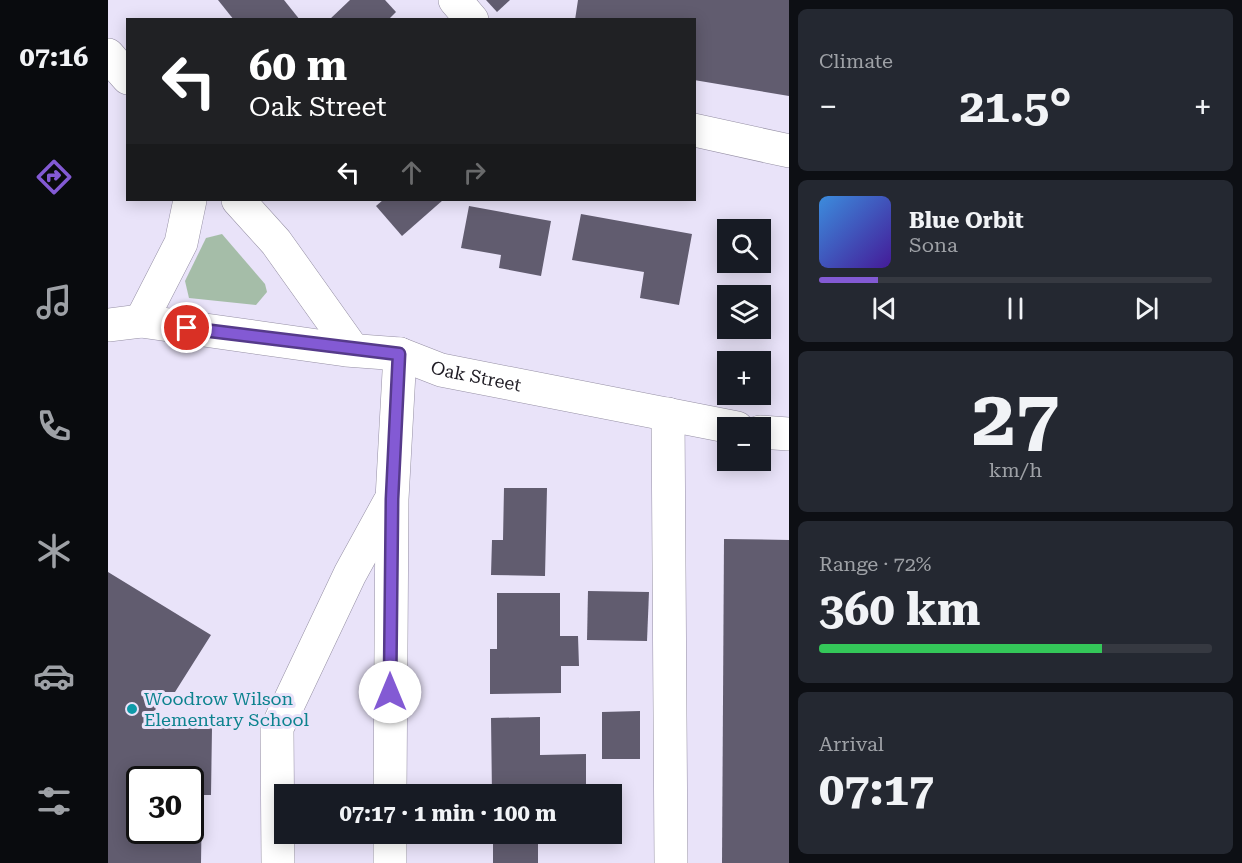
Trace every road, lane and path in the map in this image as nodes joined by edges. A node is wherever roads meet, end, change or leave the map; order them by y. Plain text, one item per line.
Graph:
1 (454, 0) edge
2 (470, 18) edge
3 (108, 55) edge
4 (126, 76) edge
5 (696, 130) edge
6 (789, 151) edge
7 (190, 201) edge
8 (239, 201) edge
9 (141, 321) junction
10 (108, 325) edge
11 (353, 350) junction
12 (399, 354) junction
13 (668, 414) junction
14 (717, 424) edge
15 (771, 433) edge
16 (789, 434) edge
17 (392, 499) junction
18 (390, 784) edge
19 (390, 844) edge
20 (278, 863) edge
21 (390, 863) edge
22 (671, 863) edge

1 - 2 street
3 - 4 street
5 - 6 street
7 - 9 street
8 - 11 street
9 - 10 street, Oak Street
9 - 11 street, Oak Street
11 - 12 street, Oak Street
12 - 13 street, Oak Street
12 - 17 street
13 - 14 street, Oak Street
13 - 22 street
15 - 16 street
17 - 18 street
17 - 20 street
19 - 21 street

